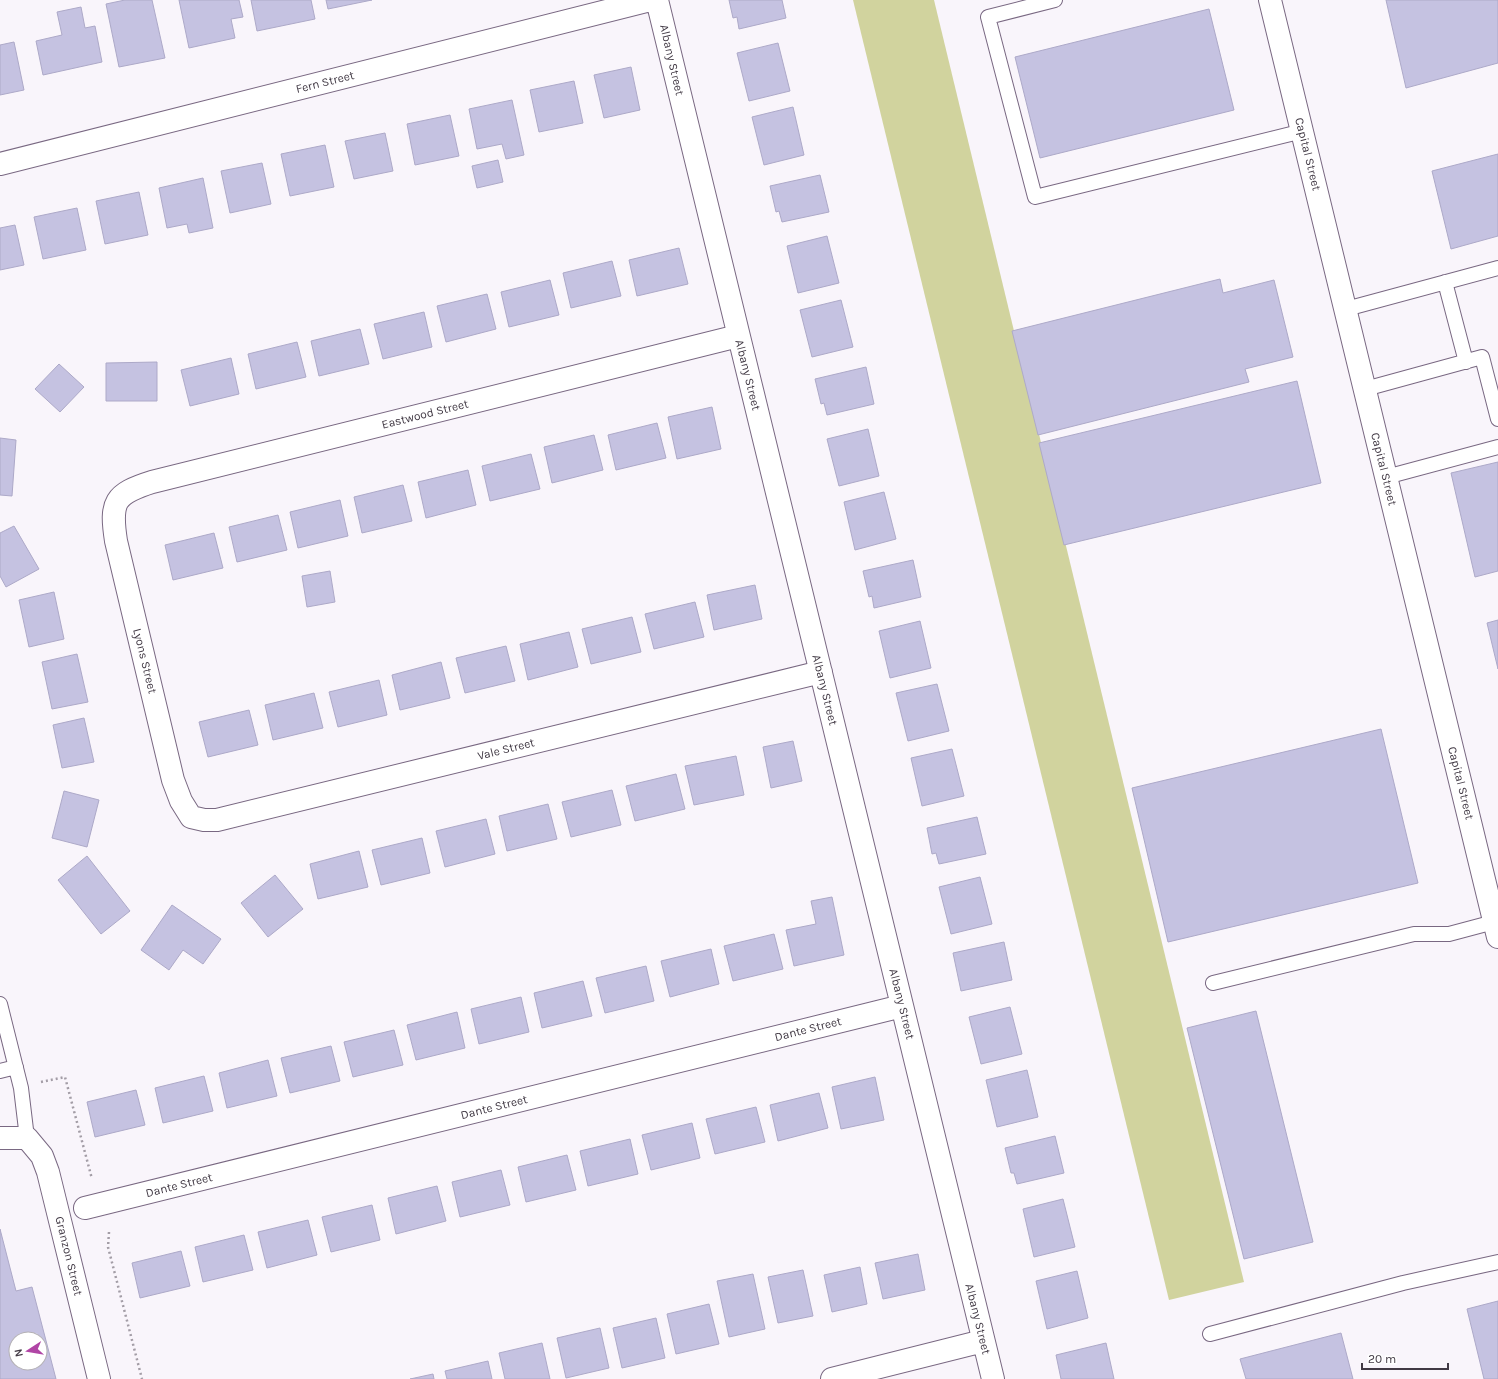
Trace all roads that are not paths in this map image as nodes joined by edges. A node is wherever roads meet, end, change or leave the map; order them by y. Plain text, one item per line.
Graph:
1 (650, 0) edge
2 (658, 0) edge
3 (1055, 0) edge
4 (1270, 0) edge
5 (1302, 131) junction
6 (0, 164) edge
7 (1498, 268) edge
8 (1445, 282) junction
9 (1346, 309) junction
10 (738, 336) junction
11 (1466, 362) junction
12 (1365, 389) junction
13 (1498, 419) edge
14 (1498, 447) edge
15 (1386, 477) junction
16 (117, 501) joint
17 (821, 672) junction
18 (191, 817) joint
19 (1496, 930) edge
20 (1213, 982) dead end
21 (0, 1004) edge
22 (902, 1006) junction
23 (16, 1067) junction
24 (0, 1071) edge
25 (0, 1138) edge
26 (28, 1138) junction
27 (85, 1208) dead end
28 (1498, 1262) edge
29 (1210, 1334) dead end
30 (984, 1341) junction
31 (99, 1379) edge
32 (832, 1379) edge
33 (993, 1379) edge

1 - 6 street, Fern Street
2 - 10 street, Albany Street
3 - 5 lane
4 - 5 street, Capital Street
5 - 9 street, Capital Street
7 - 8 lane
8 - 9 lane
8 - 11 lane
9 - 12 street, Capital Street
10 - 16 street, Eastwood Street
10 - 17 street, Albany Street
11 - 12 lane
11 - 13 lane
12 - 15 street, Capital Street
14 - 15 lane
15 - 19 street, Capital Street
16 - 18 street, Lyons Street
17 - 18 street, Vale Street
17 - 22 street, Albany Street
19 - 20 lane
21 - 23 lane
22 - 27 street, Dante Street
22 - 30 street, Albany Street
23 - 24 lane
23 - 26 lane
25 - 26 street
26 - 31 street, Granzon Street
28 - 29 lane
30 - 32 street
30 - 33 street, Albany Street

